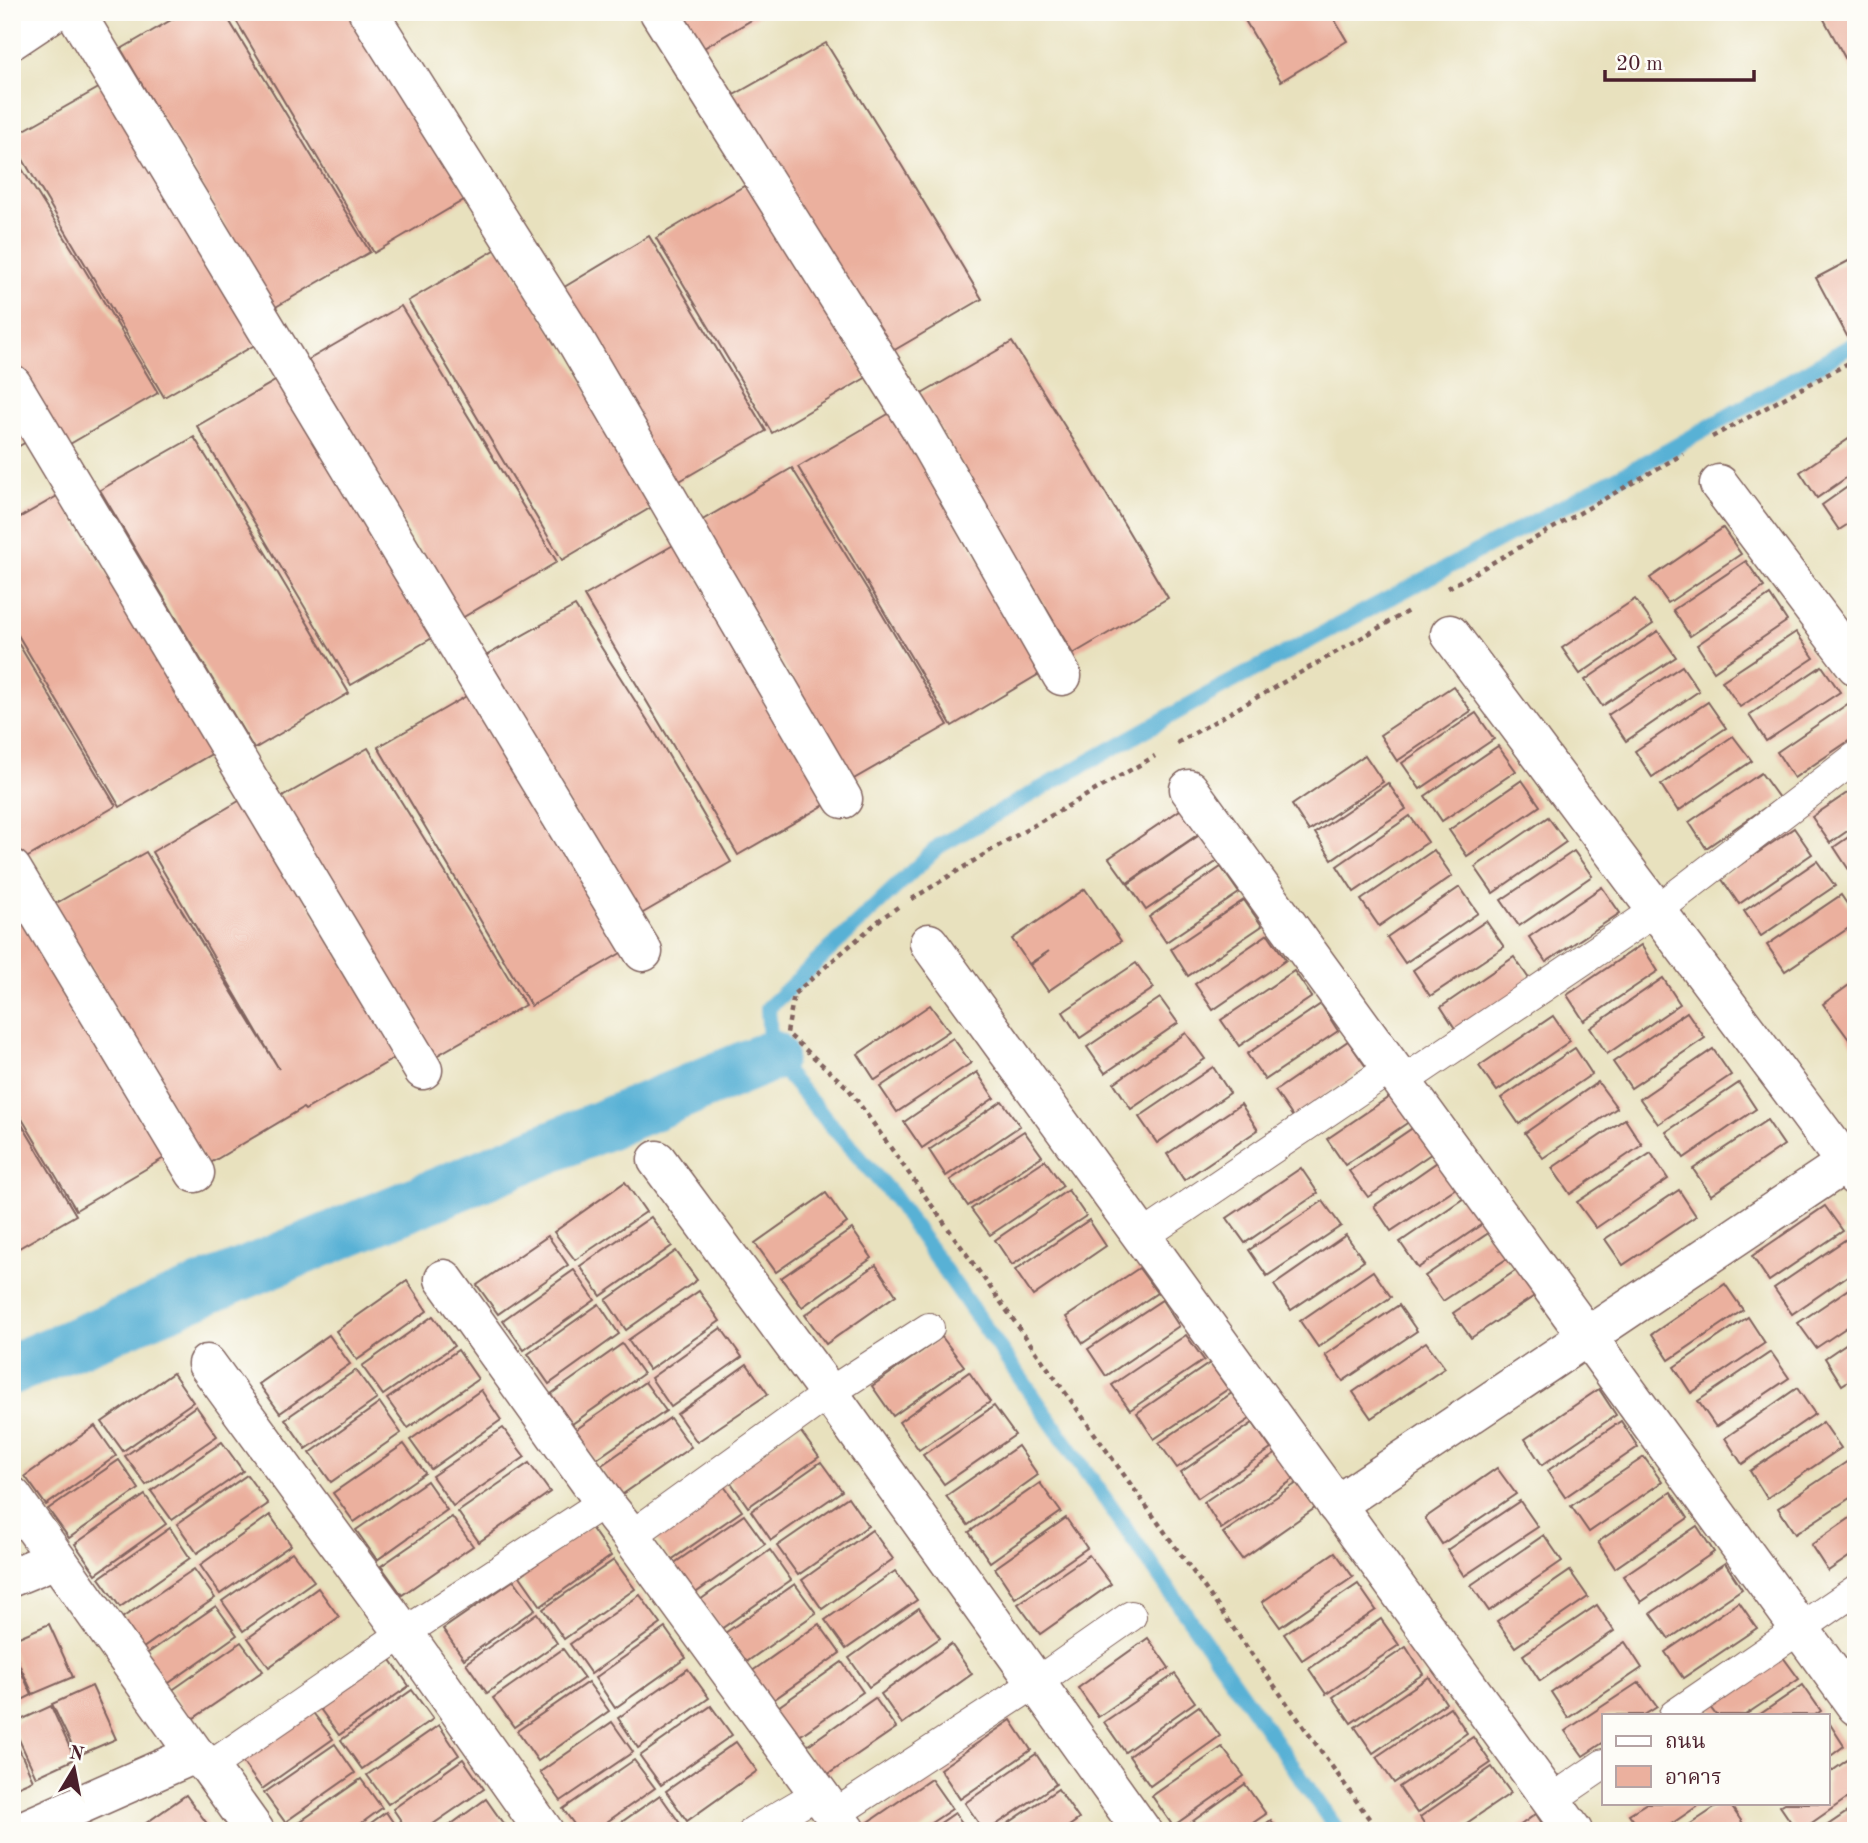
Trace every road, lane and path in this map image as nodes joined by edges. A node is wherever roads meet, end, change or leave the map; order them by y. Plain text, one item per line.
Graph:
1 (54, 12) edge
2 (75, 12) edge
3 (368, 12) edge
4 (659, 12) edge
5 (12, 40) edge
6 (1856, 359) edge
7 (12, 384) edge
8 (1704, 442) dead end
9 (1692, 448) dead end
10 (1719, 484) dead end
11 (1439, 593) dead end
12 (1415, 607) dead end
13 (1450, 634) dead end
14 (1856, 666) edge
15 (1062, 676) dead end
16 (1176, 744) dead end
17 (1164, 751) dead end
18 (1856, 757) edge
19 (1189, 789) dead end
20 (843, 799) dead end
21 (12, 869) edge
22 (1657, 911) junction
23 (929, 943) dead end
24 (643, 952) dead end
25 (423, 1070) dead end
26 (1397, 1075) junction
27 (657, 1160) dead end
28 (1852, 1165) edge
29 (195, 1172) dead end
30 (1142, 1237) junction
31 (444, 1279) dead end
32 (929, 1328) dead end
33 (1587, 1336) junction
34 (207, 1363) dead end
35 (829, 1394) junction
36 (12, 1496) edge
37 (604, 1503) junction
38 (1336, 1505) junction
39 (631, 1536) junction
40 (56, 1559) junction
41 (12, 1577) edge
42 (1856, 1590) edge
43 (1131, 1616) dead end
44 (1799, 1628) junction
45 (404, 1633) junction
46 (1037, 1682) junction
47 (1856, 1706) edge
48 (1675, 1714) edge
49 (202, 1760) junction
50 (1602, 1765) edge
51 (1551, 1800) junction
52 (834, 1813) edge
53 (21, 1831) edge
54 (255, 1831) edge
55 (544, 1831) edge
56 (754, 1831) edge
57 (1142, 1831) edge
58 (1378, 1831) edge
59 (1573, 1831) edge

1 - 5 street
2 - 24 street
3 - 20 street
4 - 15 street
6 - 8 path
7 - 25 street
9 - 11 path
10 - 14 street
12 - 16 path
13 - 22 street
17 - 58 path
18 - 22 lane
19 - 26 street
21 - 29 street
22 - 26 lane
22 - 28 street
23 - 30 street
26 - 30 lane
26 - 33 street
27 - 35 street
28 - 33 street
30 - 38 street
31 - 37 street
32 - 35 lane
33 - 38 street
33 - 44 street
34 - 45 street
35 - 39 lane
35 - 46 street
36 - 40 street
37 - 39 street
37 - 45 lane
38 - 51 street
39 - 52 street
40 - 41 street
40 - 49 street
42 - 44 lane
43 - 46 lane
44 - 47 street
44 - 48 lane
45 - 49 lane
45 - 55 street
46 - 52 lane
46 - 57 street
49 - 53 street
49 - 54 street
50 - 51 lane
51 - 59 street
52 - 56 lane

